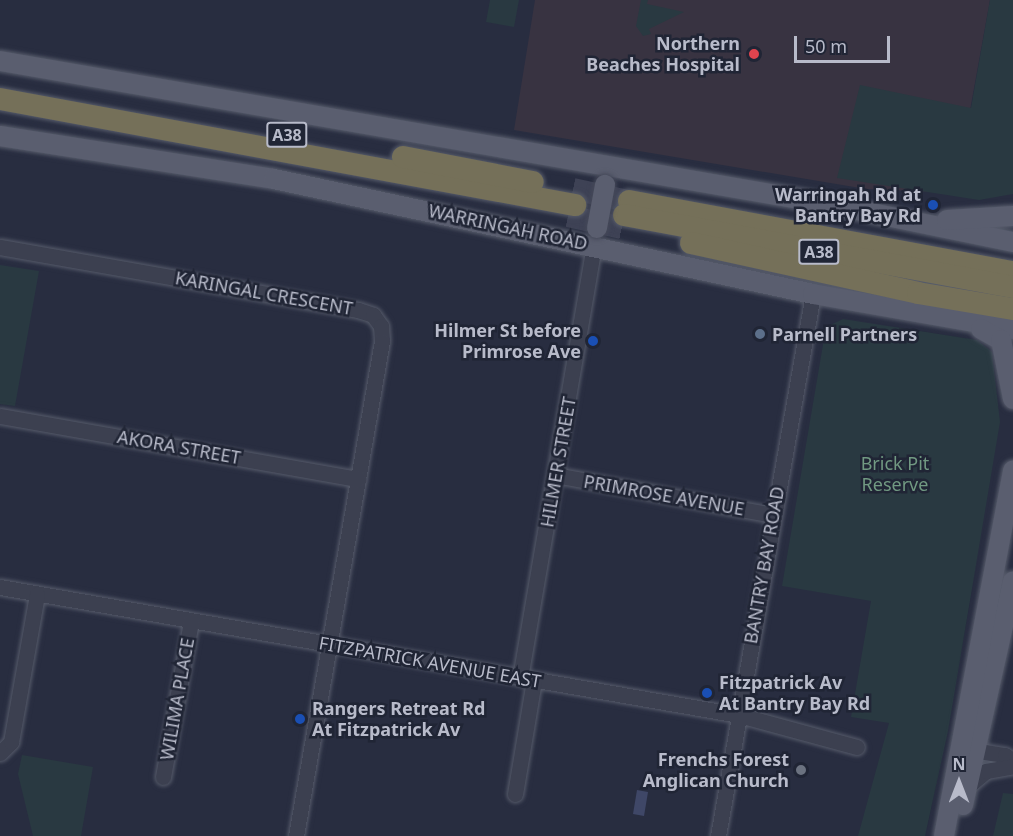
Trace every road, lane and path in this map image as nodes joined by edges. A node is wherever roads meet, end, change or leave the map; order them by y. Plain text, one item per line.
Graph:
1 (2, 61) edge
2 (0, 85) edge
3 (0, 99) edge
4 (0, 136) edge
5 (606, 176) junction
6 (626, 215) junction
7 (1013, 216) edge
8 (928, 224) junction
9 (596, 237) junction
10 (1013, 242) edge
11 (0, 247) edge
12 (1013, 272) edge
13 (1013, 288) edge
14 (813, 294) junction
15 (1013, 309) edge
16 (963, 323) junction
17 (1013, 329) edge
18 (1013, 399) edge
19 (0, 416) edge
20 (1013, 470) edge
21 (555, 475) junction
22 (358, 478) junction
23 (773, 515) junction
24 (1013, 582) edge
25 (0, 587) edge
26 (36, 594) junction
27 (191, 622) junction
28 (330, 644) junction
29 (527, 679) junction
30 (739, 715) junction
31 (857, 747) dead end
32 (967, 749) junction
33 (0, 753) edge
34 (1013, 761) edge
35 (1013, 766) edge
36 (163, 777) dead end
37 (967, 787) junction
38 (515, 794) dead end
39 (296, 836) edge
40 (718, 836) edge
41 (944, 836) edge
42 (957, 836) edge

1 - 5 main road, A38
2 - 3 highway, WARRINGAH ROAD / A38
4 - 9 main road, WARRINGAH ROAD / A38
5 - 8 main road, A38
5 - 9 main road, bridge
6 - 12 highway, A38
6 - 13 highway, A38
6 - 15 highway
7 - 8 main road
8 - 10 main road, A38
9 - 14 main road, WARRINGAH ROAD / A38
9 - 21 street, HILMER STREET
11 - 22 street, KARINGAL CRESCENT
14 - 16 main road, WARRINGAH ROAD / A38
14 - 23 street, BANTRY BAY ROAD
16 - 17 main road, WARRINGAH ROAD / A38
16 - 18 main road
19 - 22 street, AKORA STREET
20 - 32 main road
21 - 23 street, PRIMROSE AVENUE
21 - 29 street, HILMER STREET
22 - 28 street, KARINGAL CRESCENT
23 - 30 street, BANTRY BAY ROAD
24 - 32 main road
25 - 26 street, FITZPATRICK AVENUE EAST
26 - 27 street, FITZPATRICK AVENUE EAST
26 - 33 street
27 - 28 street, FITZPATRICK AVENUE EAST
27 - 36 street, WILIMA PLACE
28 - 29 street, FITZPATRICK AVENUE EAST
28 - 39 street, KARINGAL CRESCENT
29 - 30 street, FITZPATRICK AVENUE EAST
29 - 38 street, HILMER STREET
30 - 31 street, FITZPATRICK AVENUE EAST
30 - 40 street, BANTRY BAY ROAD
32 - 34 street
32 - 37 main road
32 - 41 main road
35 - 37 street
37 - 42 main road

